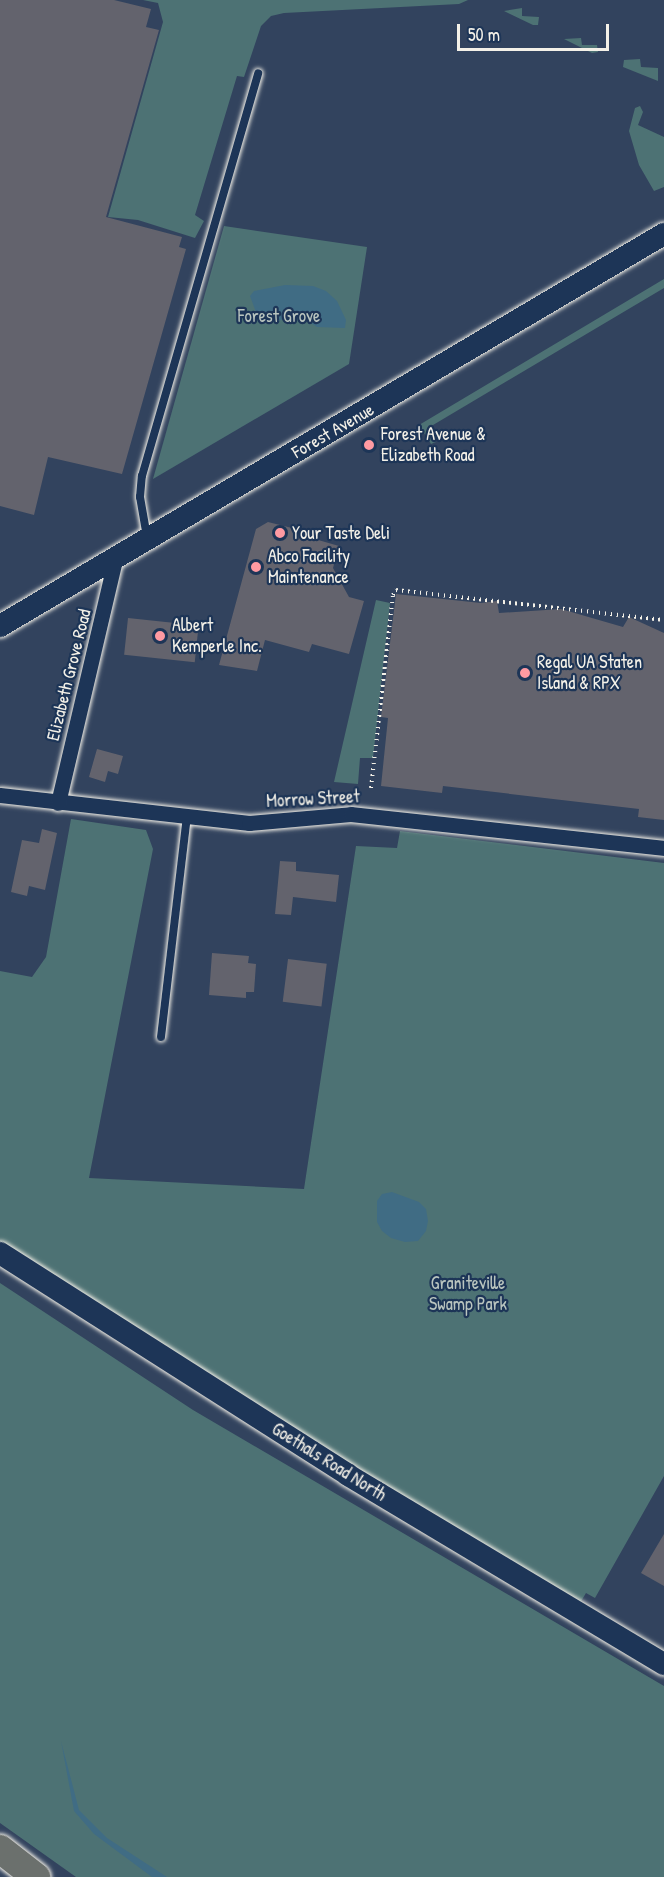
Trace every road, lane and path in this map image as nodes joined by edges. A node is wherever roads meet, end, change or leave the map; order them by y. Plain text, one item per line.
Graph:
1 (258, 73) dead end
2 (664, 234) edge
3 (147, 538) junction
4 (116, 556) junction
5 (664, 620) edge
6 (0, 626) edge
7 (371, 788) dead end
8 (0, 795) edge
9 (58, 803) junction
10 (187, 817) junction
11 (664, 848) edge
12 (161, 1037) dead end
13 (0, 1253) edge
14 (664, 1664) edge
15 (0, 1849) edge
16 (36, 1877) edge

1 - 3 lane
2 - 3 main road, Forest Avenue
3 - 4 main road, Forest Avenue
4 - 6 main road, Forest Avenue
4 - 9 street, Elizabeth Grove Road
5 - 7 path
8 - 9 street, Morrow Street
9 - 10 street, Morrow Street
10 - 11 street, Morrow Street
10 - 12 lane
13 - 14 main road, Goethals Road North
15 - 16 highway

